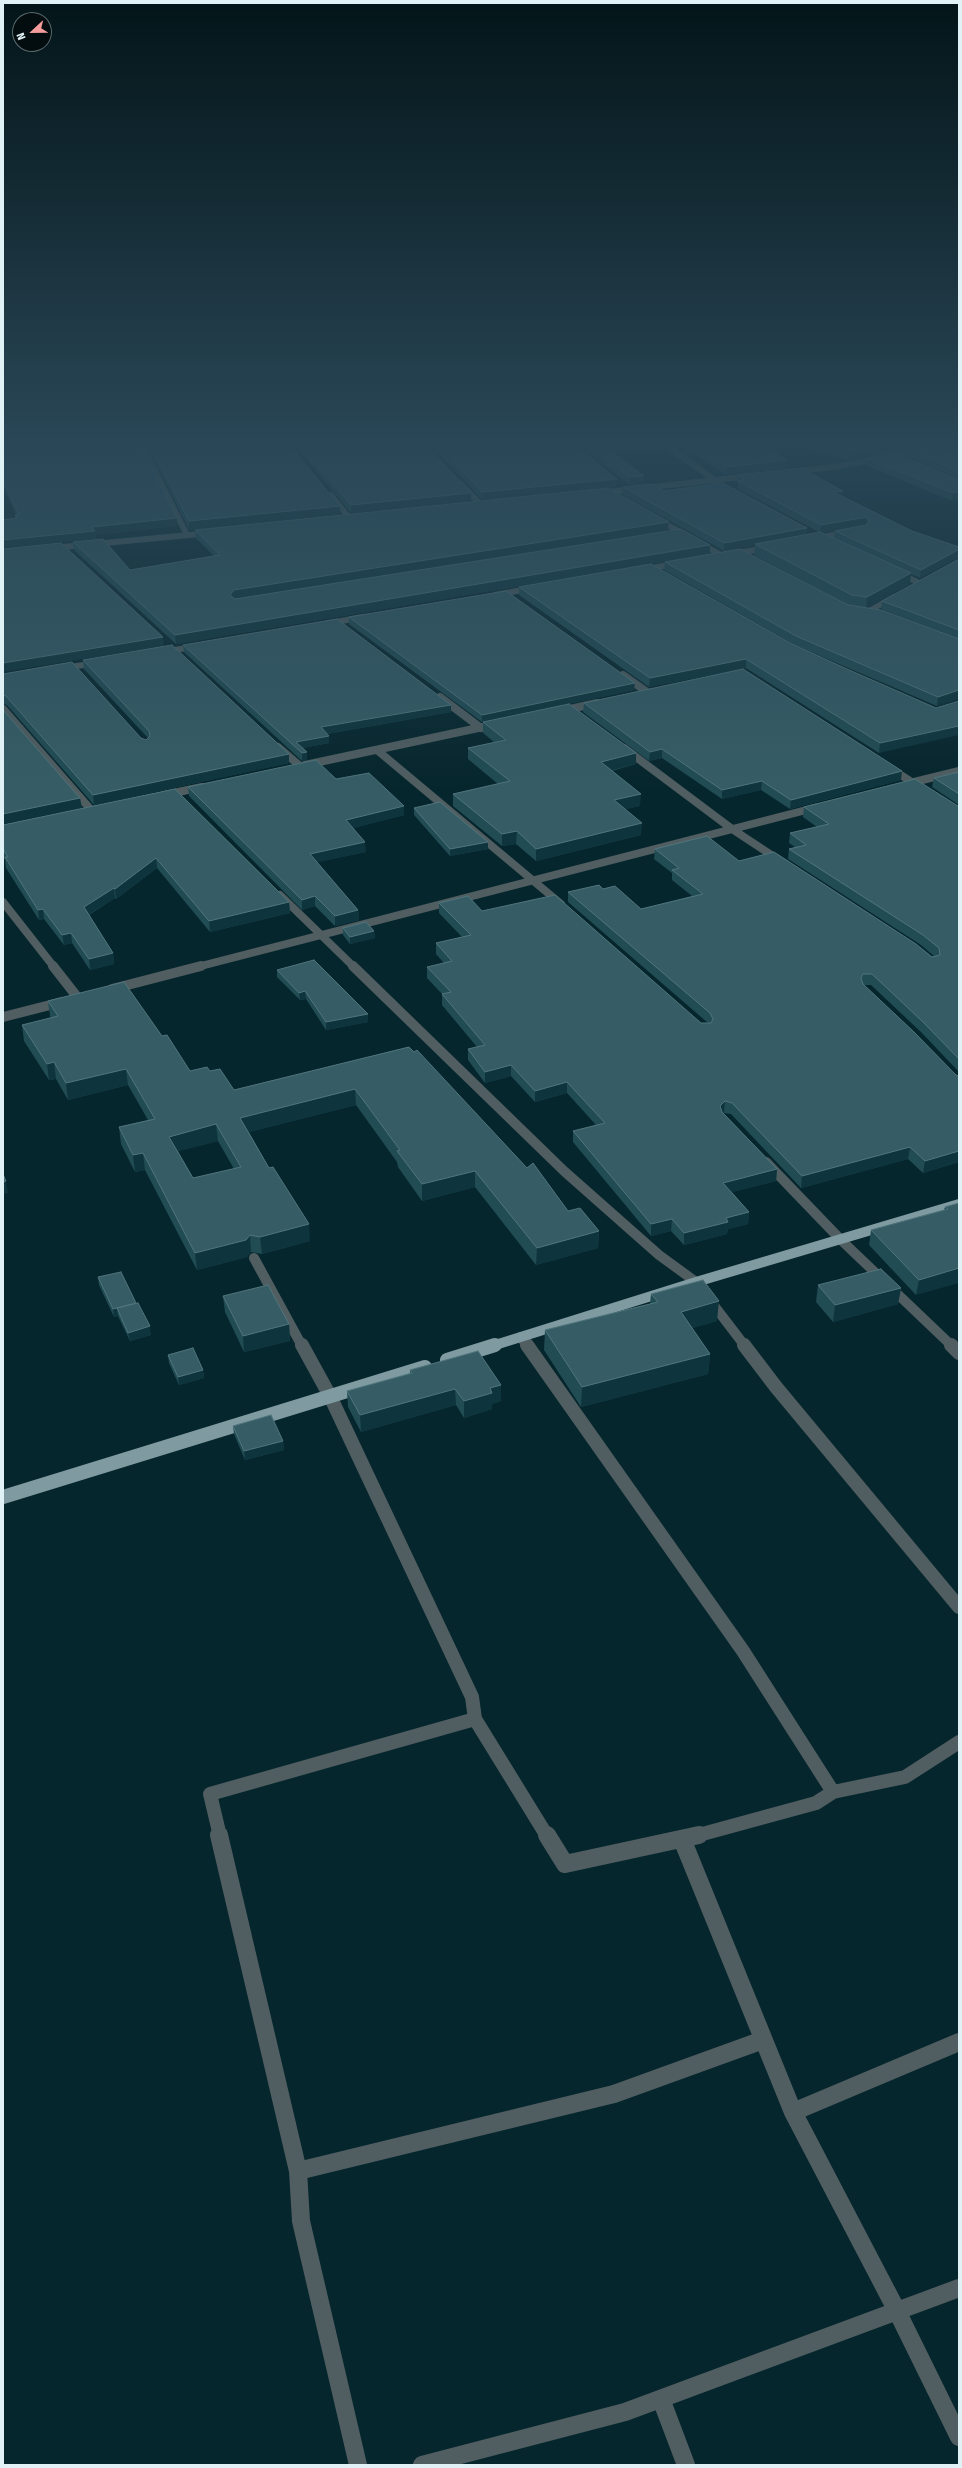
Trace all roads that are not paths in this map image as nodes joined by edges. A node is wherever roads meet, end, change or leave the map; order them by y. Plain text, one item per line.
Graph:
1 (686, 562) edge
2 (651, 568) junction
3 (891, 570) edge
4 (636, 571) edge
5 (664, 576) edge
6 (913, 586) edge
7 (538, 588) edge
8 (508, 593) junction
9 (900, 594) edge
10 (485, 597) edge
11 (515, 597) edge
12 (881, 614) edge
13 (370, 616) edge
14 (316, 626) edge
15 (167, 645) edge
16 (203, 645) edge
17 (173, 650) junction
18 (158, 653) edge
19 (179, 655) edge
20 (105, 661) edge
21 (54, 670) edge
22 (616, 670) edge
23 (431, 691) edge
24 (647, 692) edge
25 (609, 700) edge
26 (3, 709) edge
27 (570, 709) junction
28 (556, 712) edge
29 (583, 718) edge
30 (503, 723) edge
31 (481, 728) junction
32 (271, 740) edge
33 (614, 741) edge
34 (377, 750) junction
35 (880, 761) edge
36 (959, 771) edge
37 (913, 783) junction
38 (208, 786) edge
39 (898, 786) edge
40 (926, 791) edge
41 (154, 798) edge
42 (830, 804) edge
43 (92, 811) edge
44 (732, 829) junction
45 (792, 868) edge
46 (534, 880) junction
47 (271, 886) edge
48 (3, 902) edge
49 (569, 911) edge
50 (320, 936) junction
51 (101, 992) edge
52 (3, 1017) edge
53 (758, 1154) edge
54 (959, 1204) edge
55 (841, 1240) junction
56 (254, 1258) dead end
57 (696, 1282) junction
58 (521, 1337) junction
59 (959, 1353) edge
60 (330, 1396) junction
61 (3, 1497) edge
62 (959, 1607) edge
63 (475, 1719) junction
64 (959, 1742) edge
65 (833, 1792) junction
66 (682, 1840) junction
67 (763, 2040) junction
68 (959, 2042) edge
69 (793, 2112) junction
70 (298, 2171) junction
71 (959, 2288) edge
72 (897, 2311) junction
73 (661, 2399) junction
74 (959, 2437) edge
75 (358, 2465) edge
76 (422, 2465) edge
77 (686, 2465) edge

1 - 2 street
2 - 4 street
2 - 5 street
3 - 6 street
7 - 8 street
8 - 10 street
8 - 11 street
9 - 12 street
13 - 14 street
15 - 17 street
16 - 17 street
17 - 18 street
17 - 19 street
20 - 21 street
22 - 24 street
23 - 31 street
25 - 27 street
26 - 43 street
27 - 28 street
27 - 29 street
30 - 31 street
31 - 34 street
32 - 34 street
33 - 44 street
34 - 46 street
35 - 37 street
36 - 37 street
37 - 39 street
37 - 40 street
38 - 41 street
42 - 44 street
44 - 45 street
44 - 46 street
46 - 49 street
46 - 50 street
47 - 50 street
48 - 52 street
50 - 51 street
50 - 57 street
53 - 55 street
54 - 55 main road
55 - 57 main road
55 - 59 street
56 - 60 street
57 - 58 main road
57 - 62 street
58 - 60 main road
58 - 65 street
60 - 61 main road
60 - 63 street
63 - 66 street
63 - 70 street
64 - 65 street
65 - 66 street
66 - 67 street
67 - 69 street
67 - 70 street
68 - 69 street
69 - 72 street
70 - 75 street
71 - 72 street
72 - 73 street
72 - 74 street
73 - 76 street
73 - 77 street

